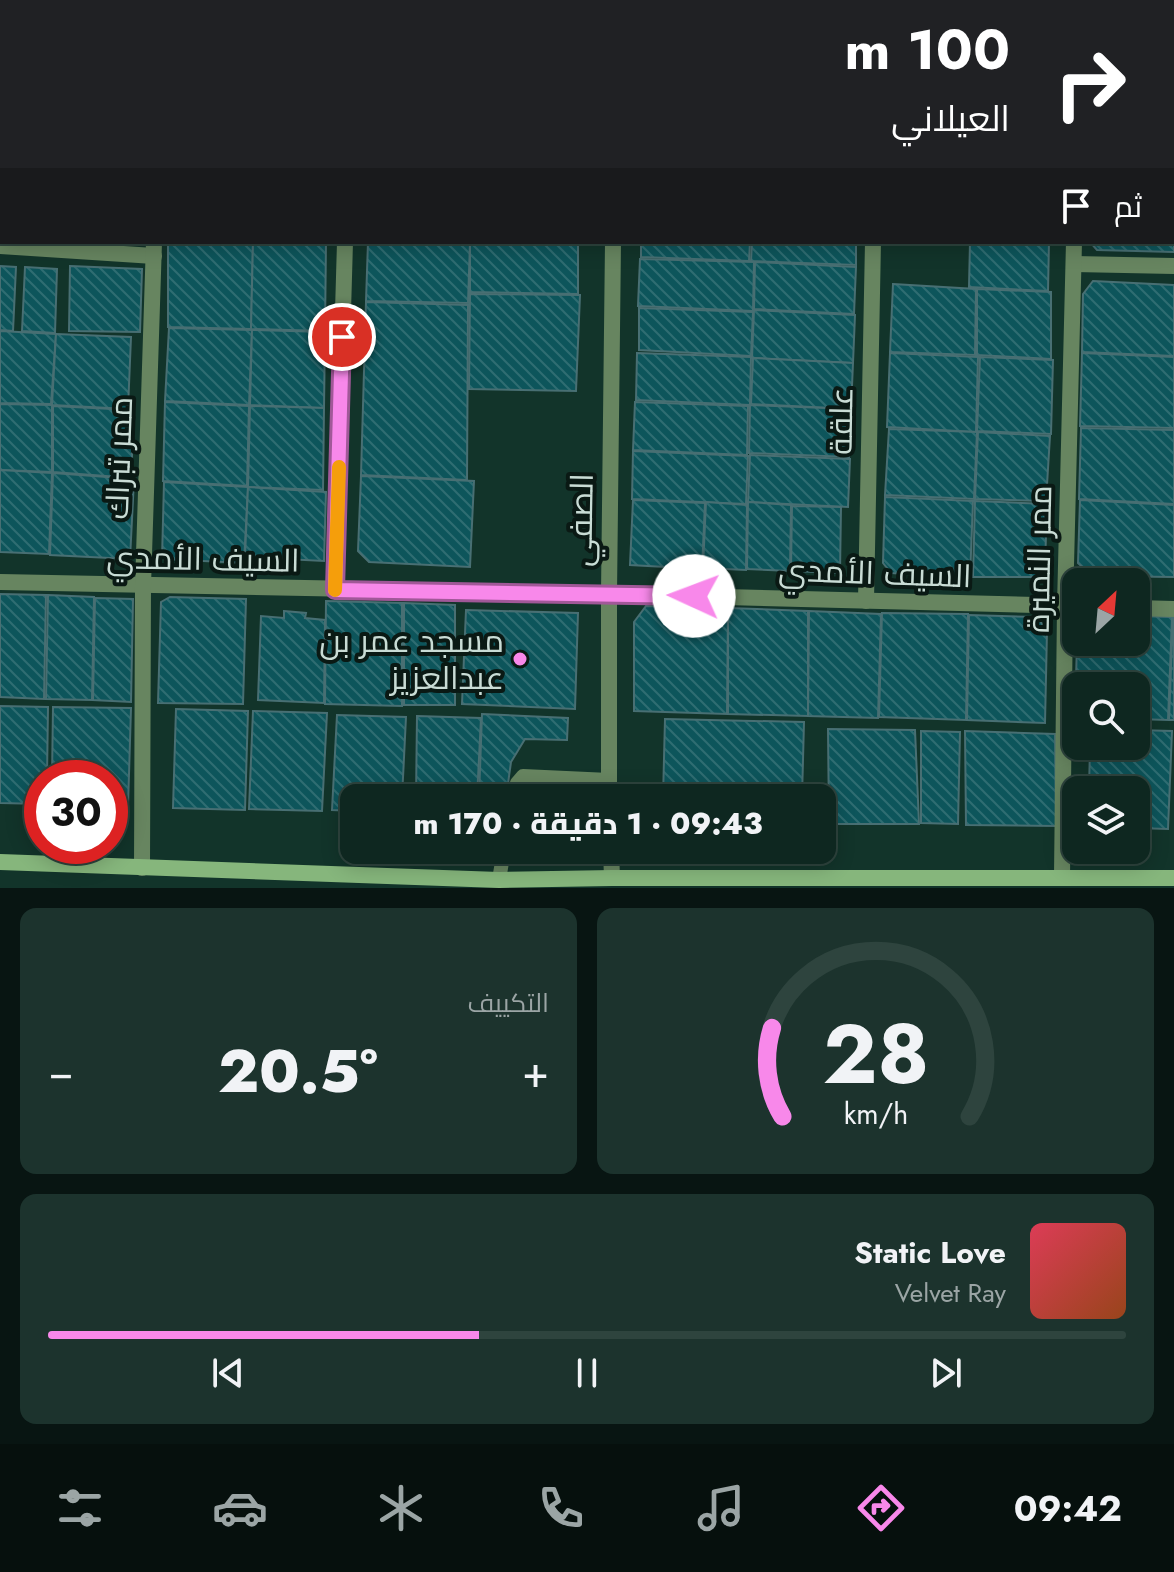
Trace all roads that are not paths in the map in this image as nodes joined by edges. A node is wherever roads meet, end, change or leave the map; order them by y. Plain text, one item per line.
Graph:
1 (345, 244) edge
2 (613, 244) edge
3 (873, 244) edge
4 (1074, 244) edge
5 (0, 246) edge
6 (154, 249) edge
7 (1074, 264) junction
8 (1174, 266) edge
9 (1071, 568) edge
10 (0, 582) edge
11 (143, 586) junction
12 (335, 590) junction
13 (609, 594) junction
14 (866, 601) junction
15 (1062, 606) edge
16 (1150, 608) edge
17 (1174, 609) edge
18 (1069, 656) edge
19 (609, 780) junction
20 (517, 784) edge
21 (609, 784) edge
22 (0, 862) edge
23 (502, 864) edge
24 (612, 864) edge
25 (142, 868) junction
26 (1062, 877) junction
27 (612, 878) junction
28 (1174, 878) edge
29 (499, 880) junction

1 - 12 street
2 - 13 street, الصفي
3 - 14 street, علقة
4 - 7 street, ممر النميرة
5 - 6 street
6 - 11 street, ممر تبراك
7 - 8 street
7 - 9 street, ممر النميرة
10 - 11 street, السيف الأمدي
11 - 12 street, السيف الأمدي
11 - 25 street, ممر تبراك
12 - 13 street, السيف الأمدي
13 - 14 street, السيف الأمدي
13 - 19 street, الصفي
14 - 15 street, السيف الأمدي
16 - 17 street
18 - 26 street, ممر النميرة
19 - 20 lane
19 - 21 street, الصفي
22 - 25 street
23 - 29 lane
24 - 27 street
25 - 29 street
26 - 27 street
26 - 28 street
27 - 29 street

